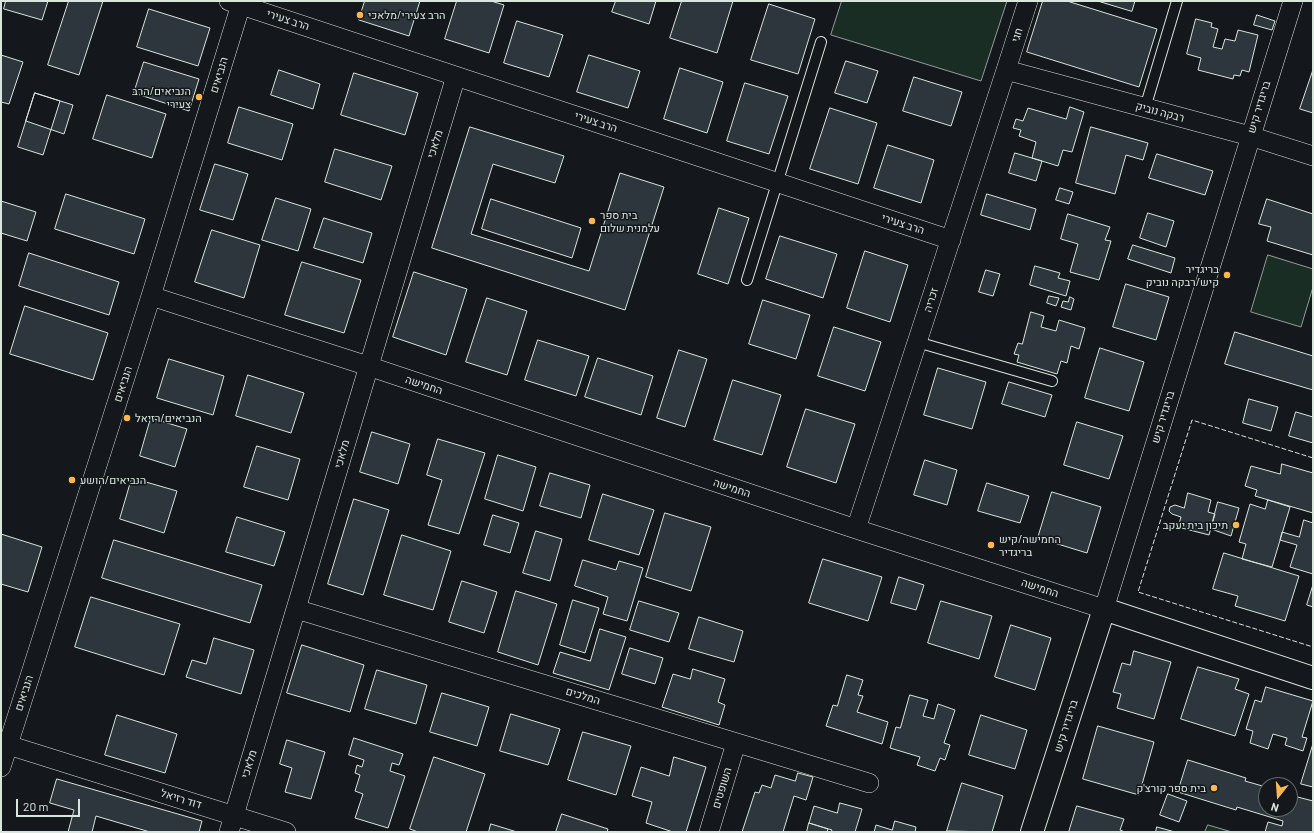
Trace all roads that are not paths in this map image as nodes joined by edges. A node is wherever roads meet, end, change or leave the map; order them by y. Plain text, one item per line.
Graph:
1 (1028, 1) edge
2 (1176, 1) edge
3 (1293, 1) edge
4 (237, 2) edge
5 (821, 42) dead end
6 (1006, 70) junction
7 (456, 76) junction
8 (1145, 108) junction
9 (1250, 136) junction
10 (1313, 156) edge
11 (777, 182) junction
12 (951, 240) junction
13 (747, 280) dead end
14 (151, 296) junction
15 (917, 342) junction
16 (368, 366) junction
17 (1052, 381) dead end
18 (856, 529) junction
19 (1104, 608) junction
20 (296, 609) junction
21 (1313, 678) edge
22 (736, 743) junction
23 (8, 744) junction
24 (1, 767) edge
25 (869, 783) dead end
26 (232, 824) edge
27 (286, 832) edge
28 (709, 832) edge
29 (1032, 832) edge

1 - 6 street, חגי
2 - 8 lane
3 - 9 street, בריגדיר קיש
4 - 7 street, הרב צעירי
4 - 14 street, הנביאים
5 - 11 lane
6 - 8 street, רבקה נוביק
6 - 12 street, זכריה
7 - 11 street, הרב צעירי
7 - 16 street, מלאכי
8 - 9 street, רבקה נוביק
9 - 10 street, רבקה נוביק
9 - 19 street, בריגדיר קיש
11 - 12 street, הרב צעירי
11 - 13 lane
12 - 15 street, זכריה
14 - 16 street, החמישה
14 - 23 street, הנביאים
15 - 17 lane
15 - 18 street, זכריה
16 - 18 street, החמישה
16 - 20 street, מלאכי
18 - 19 street, החמישה
19 - 21 street, החמישה
19 - 29 street, בריגדיר קיש
20 - 22 street, המלכים
20 - 26 street, מלאכי
22 - 25 street, המלכים
22 - 28 street, השופטים
23 - 24 street, הנביאים
23 - 26 street, דוד רזיאל
26 - 27 street, דוד רזיאל

